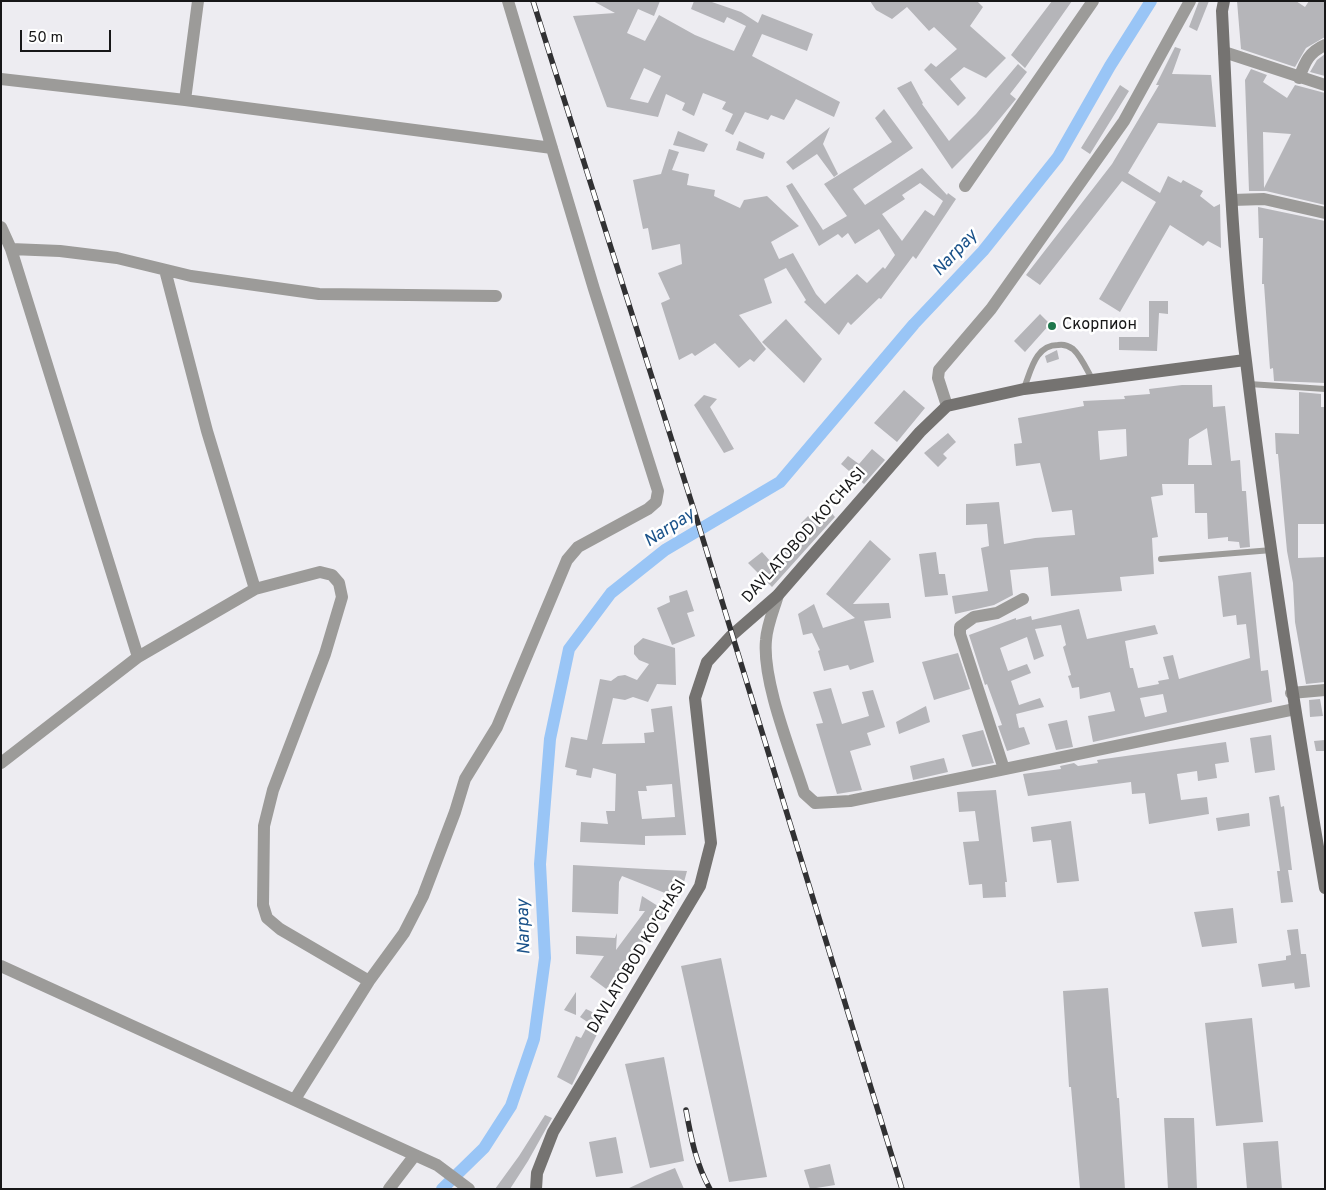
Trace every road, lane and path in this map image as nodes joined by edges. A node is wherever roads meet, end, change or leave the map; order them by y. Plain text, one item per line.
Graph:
1 (198, 1) edge
2 (508, 1) edge
3 (1093, 1) edge
4 (1190, 1) edge
5 (1224, 1) edge
6 (1325, 45) edge
7 (1224, 52) junction
8 (1299, 78) junction
9 (1, 79) edge
10 (1325, 85) edge
11 (185, 100) junction
12 (552, 148) junction
13 (965, 186) dead end
14 (1232, 200) junction
15 (1325, 214) edge
16 (1, 227) edge
17 (11, 249) junction
18 (165, 270) junction
19 (496, 296) dead end
20 (1246, 360) junction
21 (1092, 379) junction
22 (1249, 384) junction
23 (1325, 389) edge
24 (1024, 390) junction
25 (947, 406) junction
26 (1272, 550) junction
27 (1161, 560) dead end
28 (255, 589) junction
29 (778, 595) junction
30 (1022, 599) dead end
31 (138, 656) junction
32 (1325, 690) edge
33 (1292, 693) junction
34 (1295, 709) junction
35 (1, 763) edge
36 (1004, 769) junction
37 (1325, 888) edge
38 (1, 966) edge
39 (369, 980) junction
40 (295, 1100) junction
41 (416, 1154) junction
42 (389, 1189) edge
43 (469, 1189) edge
44 (536, 1189) edge

1 - 11 street
2 - 12 street
3 - 13 street
4 - 25 street
5 - 7 street
6 - 8 street
7 - 8 street
7 - 14 street
8 - 10 street
9 - 11 street
11 - 12 street
12 - 39 street
14 - 15 street
14 - 20 street
16 - 17 street
17 - 18 street
17 - 31 street
18 - 19 street
18 - 28 street
20 - 21 street
20 - 22 street
21 - 24 street
21 - 24 lane
22 - 23 lane
22 - 26 street
24 - 25 street
25 - 29 street, DAVLATOBOD KO'CHASI
26 - 27 lane
26 - 33 street
28 - 31 street
28 - 39 street
29 - 36 street
29 - 44 street, DAVLATOBOD KO'CHASI
30 - 36 street
31 - 35 street
32 - 33 street
33 - 34 street
34 - 36 street
34 - 37 street
38 - 40 street
39 - 40 street
40 - 41 street
41 - 42 street
41 - 43 street

